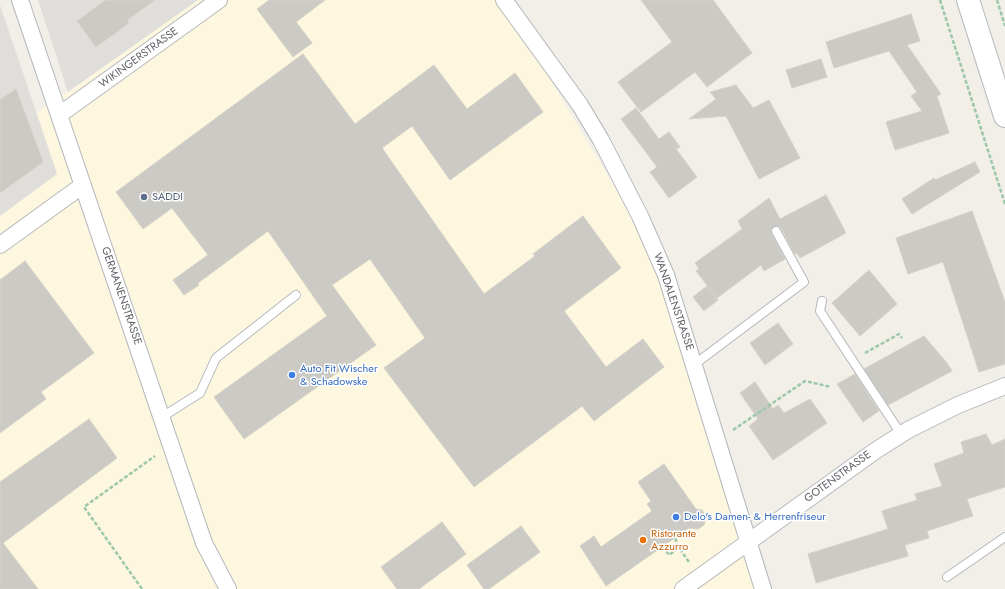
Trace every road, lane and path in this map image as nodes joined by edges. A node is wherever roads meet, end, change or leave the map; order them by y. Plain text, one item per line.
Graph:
1 (20, 0) edge
2 (218, 0) edge
3 (504, 0) edge
4 (940, 0) edge
5 (968, 0) edge
6 (997, 0) edge
7 (1005, 26) edge
8 (60, 115) junction
9 (1005, 116) edge
10 (83, 185) junction
11 (1005, 204) edge
12 (776, 230) dead end
13 (0, 245) edge
14 (296, 295) dead end
15 (822, 301) dead end
16 (902, 338) dead end
17 (853, 360) junction
18 (695, 364) junction
19 (1005, 386) edge
20 (830, 387) dead end
21 (162, 417) junction
22 (901, 434) junction
23 (717, 440) junction
24 (171, 444) junction
25 (1005, 537) edge
26 (675, 538) dead end
27 (748, 543) junction
28 (663, 546) dead end
29 (679, 548) junction
30 (700, 577) junction
31 (947, 577) dead end
32 (142, 589) edge
33 (228, 589) edge
34 (683, 589) edge
35 (763, 589) edge

1 - 8 street, GERMANENSTRASSE
2 - 8 street, WIKINGERSTRASSE
3 - 18 street, WANDALENSTRASSE
4 - 11 path
5 - 9 main road
6 - 7 path
8 - 10 street, GERMANENSTRASSE
10 - 13 street
10 - 21 street, GERMANENSTRASSE
12 - 18 lane
14 - 21 lane
15 - 17 lane
16 - 17 path
17 - 22 lane
18 - 23 street, WANDALENSTRASSE
19 - 22 street, GOTENSTRASSE
20 - 23 path
21 - 24 street, GERMANENSTRASSE
22 - 27 street, GOTENSTRASSE
23 - 27 street, WANDALENSTRASSE
24 - 32 path
24 - 33 street, GERMANENSTRASSE
25 - 31 lane
26 - 29 path
27 - 30 street, GOTENSTRASSE
27 - 35 street, WANDALENSTRASSE
28 - 29 path
29 - 30 path
30 - 34 street, GOTENSTRASSE

